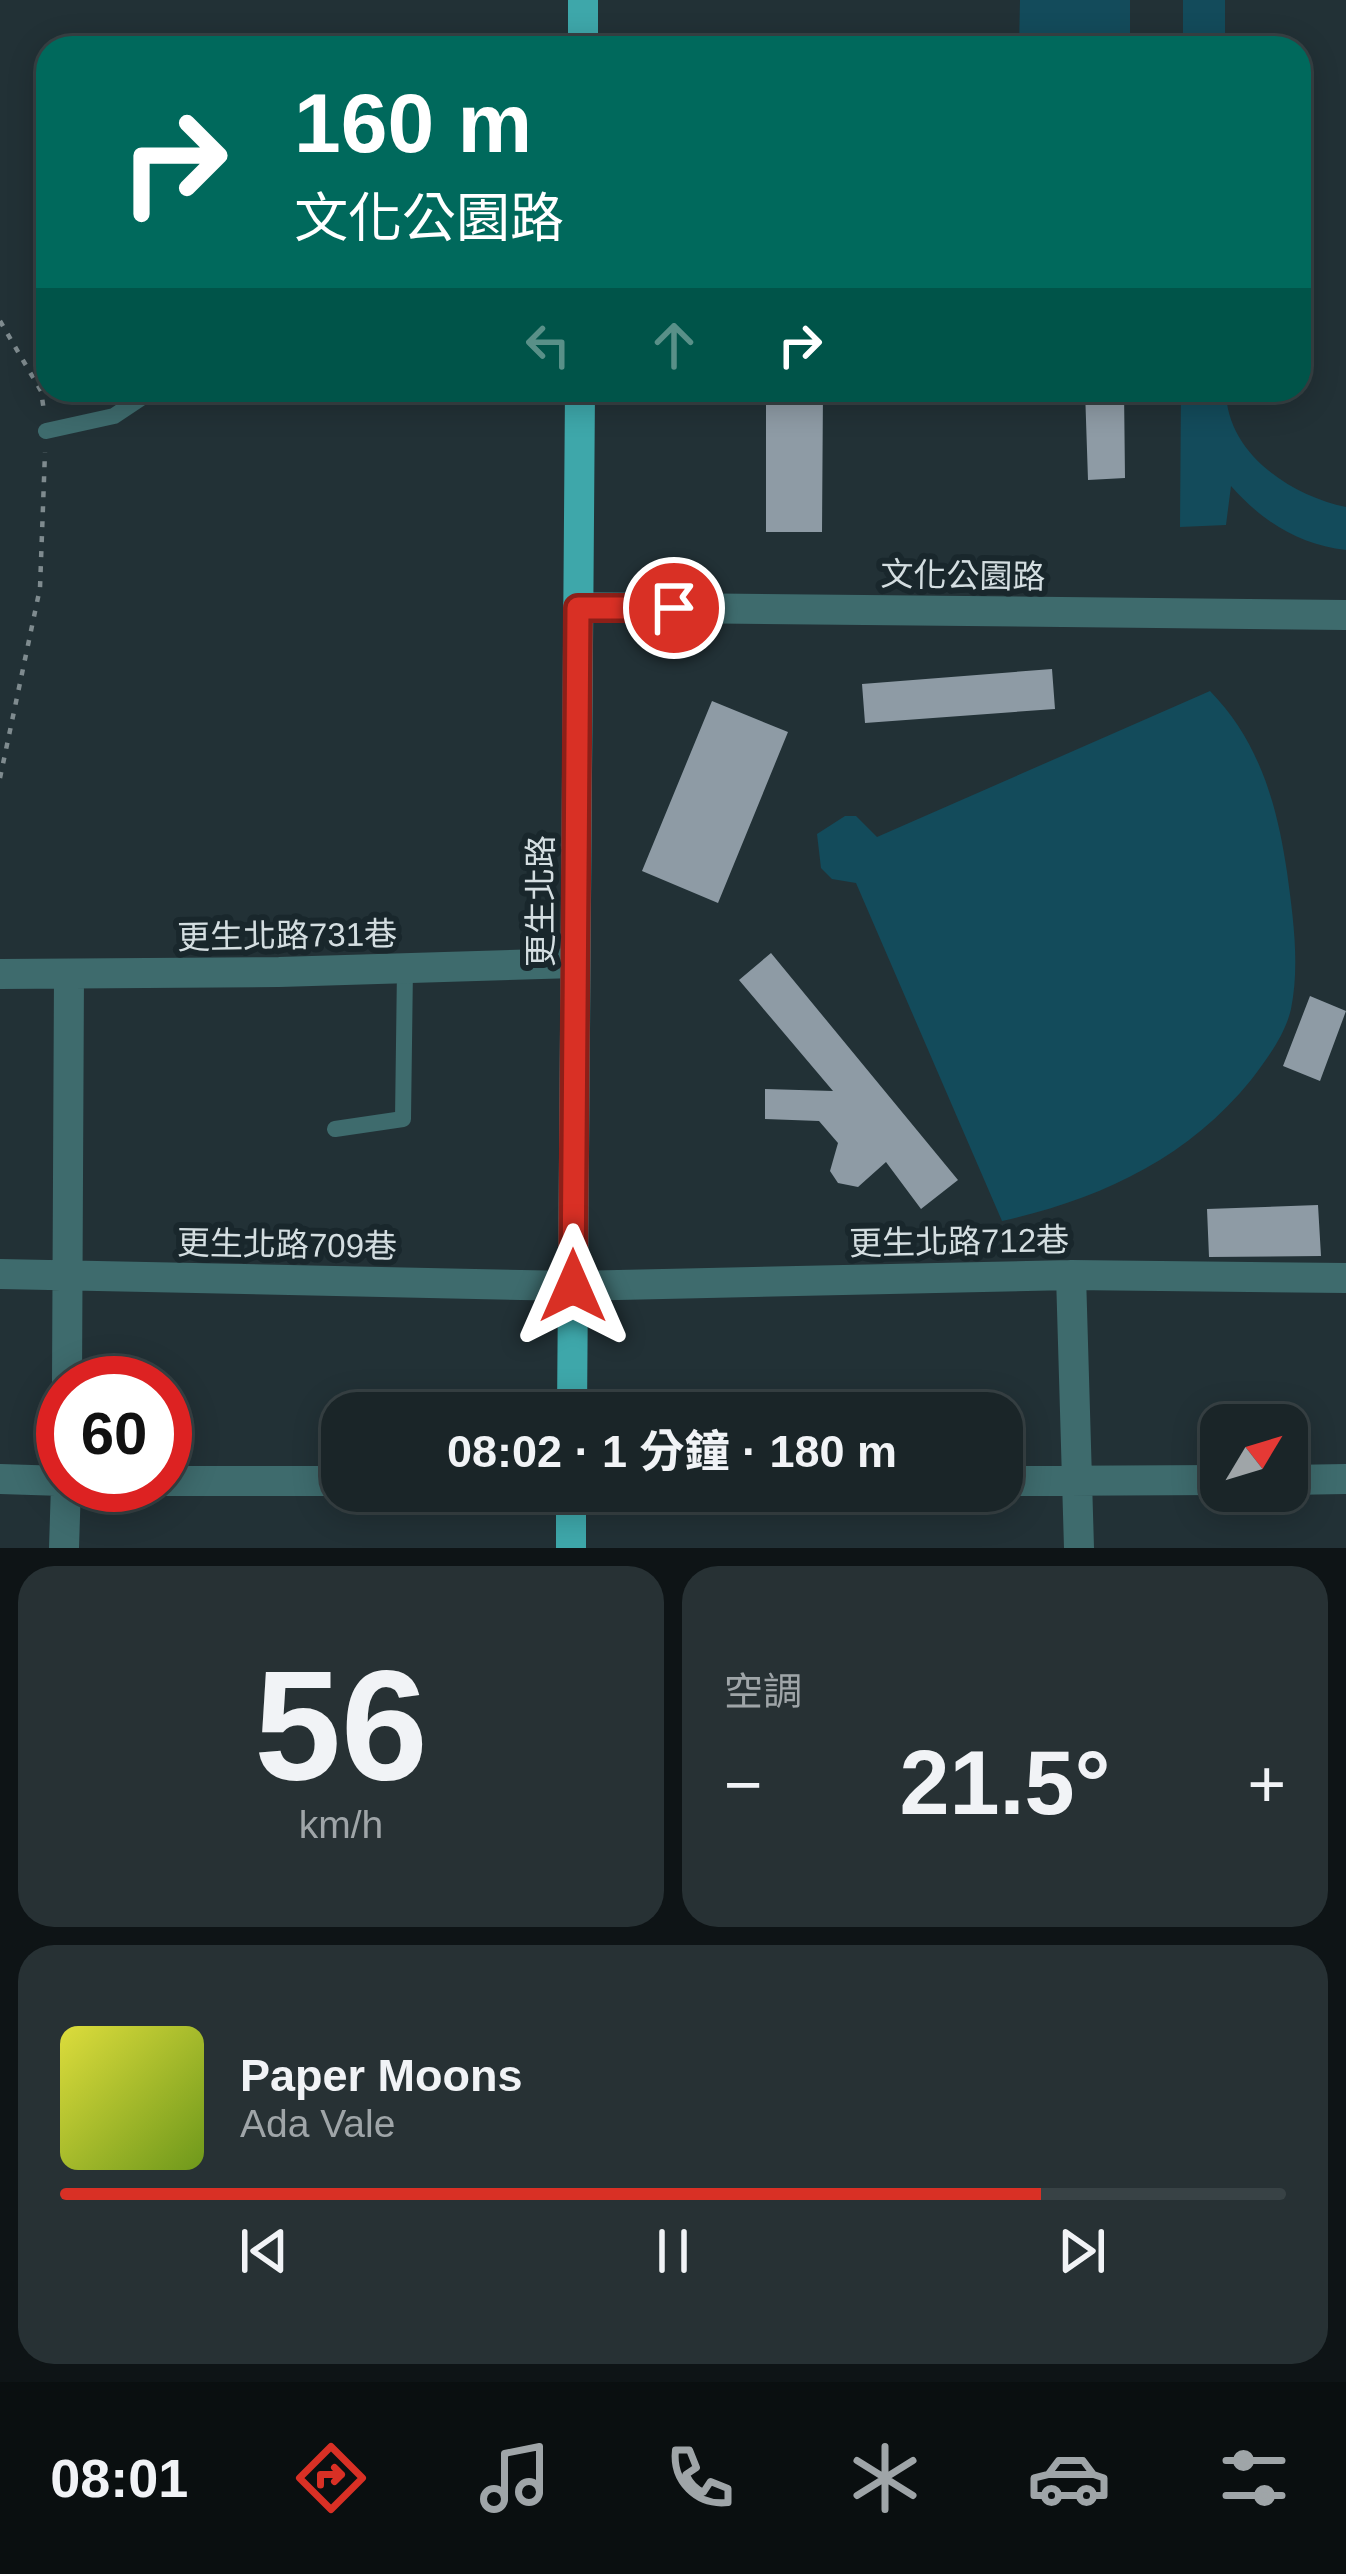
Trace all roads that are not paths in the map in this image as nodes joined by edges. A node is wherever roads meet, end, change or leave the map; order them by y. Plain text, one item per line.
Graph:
1 (583, 0) edge
2 (583, 36) edge
3 (135, 402) edge
4 (580, 402) edge
5 (46, 431) road end
6 (578, 608) junction
7 (1346, 615) edge
8 (575, 963) junction
9 (406, 968) junction
10 (0, 974) edge
11 (69, 975) junction
12 (335, 1129) dead end
13 (0, 1274) edge
14 (1071, 1275) junction
15 (68, 1276) junction
16 (1346, 1277) edge
17 (573, 1286) junction
18 (67, 1356) edge
19 (572, 1392) edge
20 (1346, 1479) edge
21 (0, 1480) edge
22 (1200, 1480) edge
23 (1308, 1480) edge
24 (192, 1481) edge
25 (321, 1481) edge
26 (1023, 1481) edge
27 (1080, 1481) junction
28 (36, 1482) edge
29 (64, 1512) edge
30 (571, 1512) edge
31 (64, 1548) edge
32 (571, 1548) edge
33 (1079, 1548) edge

1 - 2 main road
3 - 5 lane
4 - 6 main road, 更生北路
6 - 7 street, 文化公園路
6 - 8 main road, 更生北路
8 - 9 street, 更生北路731巷
8 - 17 main road, 更生北路
9 - 11 street, 更生北路731巷
9 - 12 lane
10 - 11 street, 更生北路731巷
11 - 15 street
13 - 15 street, 更生北路709巷
14 - 16 street, 更生北路712巷
14 - 17 street, 更生北路712巷
14 - 27 street
15 - 17 street, 更生北路709巷
15 - 18 street
17 - 19 main road, 更生北路
20 - 23 street
21 - 28 street
22 - 27 street
24 - 25 street
26 - 27 street
27 - 33 street
29 - 31 street
30 - 32 main road

